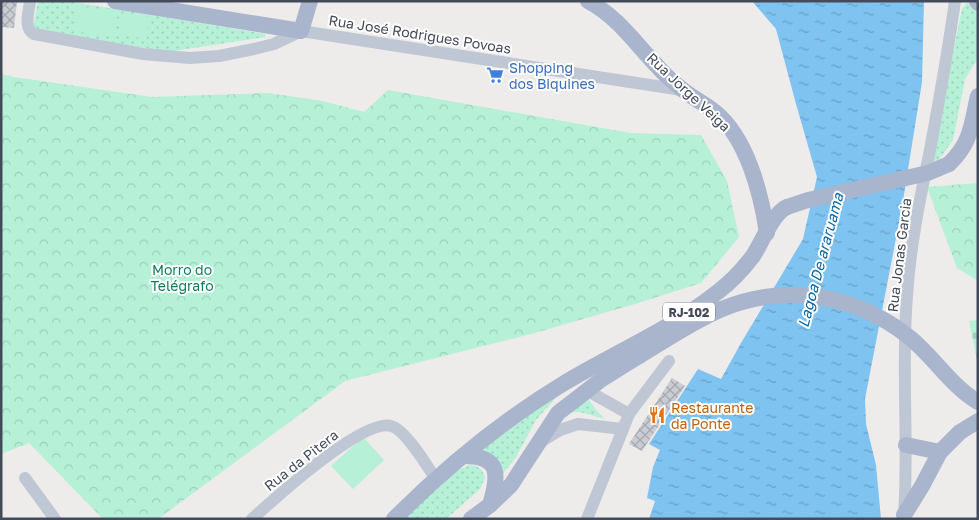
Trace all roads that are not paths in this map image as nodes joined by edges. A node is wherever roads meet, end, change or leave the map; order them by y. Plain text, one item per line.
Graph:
1 (30, 1) edge
2 (115, 1) edge
3 (310, 1) edge
4 (588, 1) edge
5 (955, 1) edge
6 (301, 31) junction
7 (682, 90) junction
8 (978, 96) edge
9 (756, 184) junction
10 (786, 207) junction
11 (767, 233) junction
12 (669, 361) dead end
13 (565, 383) junction
14 (588, 391) junction
15 (978, 402) edge
16 (629, 414) junction
17 (978, 421) edge
18 (623, 429) junction
19 (538, 443) junction
20 (906, 445) junction
21 (940, 452) junction
22 (464, 456) junction
23 (26, 478) dead end
24 (435, 478) junction
25 (490, 505) junction
26 (903, 517) edge
27 (55, 519) edge
28 (252, 519) edge
29 (394, 519) edge
30 (471, 519) edge
31 (587, 519) edge

1 - 6 street
2 - 6 main road
3 - 6 main road
4 - 7 main road, Rua Jorge Veiga
5 - 20 street, Rua Jonas Garcia
6 - 7 street, Rua José Rodrigues Povoas
7 - 9 main road, Rua Jorge Veiga
8 - 10 main road, bridge
9 - 10 main road
9 - 11 main road, Rua Jorge Veiga
10 - 11 main road, RJ-102
11 - 13 main road, RJ-102
12 - 16 street
13 - 14 main road
13 - 22 main road, RJ-102
14 - 15 main road, RJ-102, bridge
14 - 16 street
14 - 19 main road, RJ-102
16 - 18 street
17 - 21 main road
18 - 19 street
18 - 31 street
19 - 25 main road, RJ-102
20 - 21 main road
20 - 26 street, Rua Jonas Garcia
21 - 26 main road
22 - 24 main road, RJ-102
22 - 25 main road
23 - 27 street
24 - 28 street, Rua da Pitera
24 - 29 main road, RJ-102
25 - 30 main road, RJ-102

